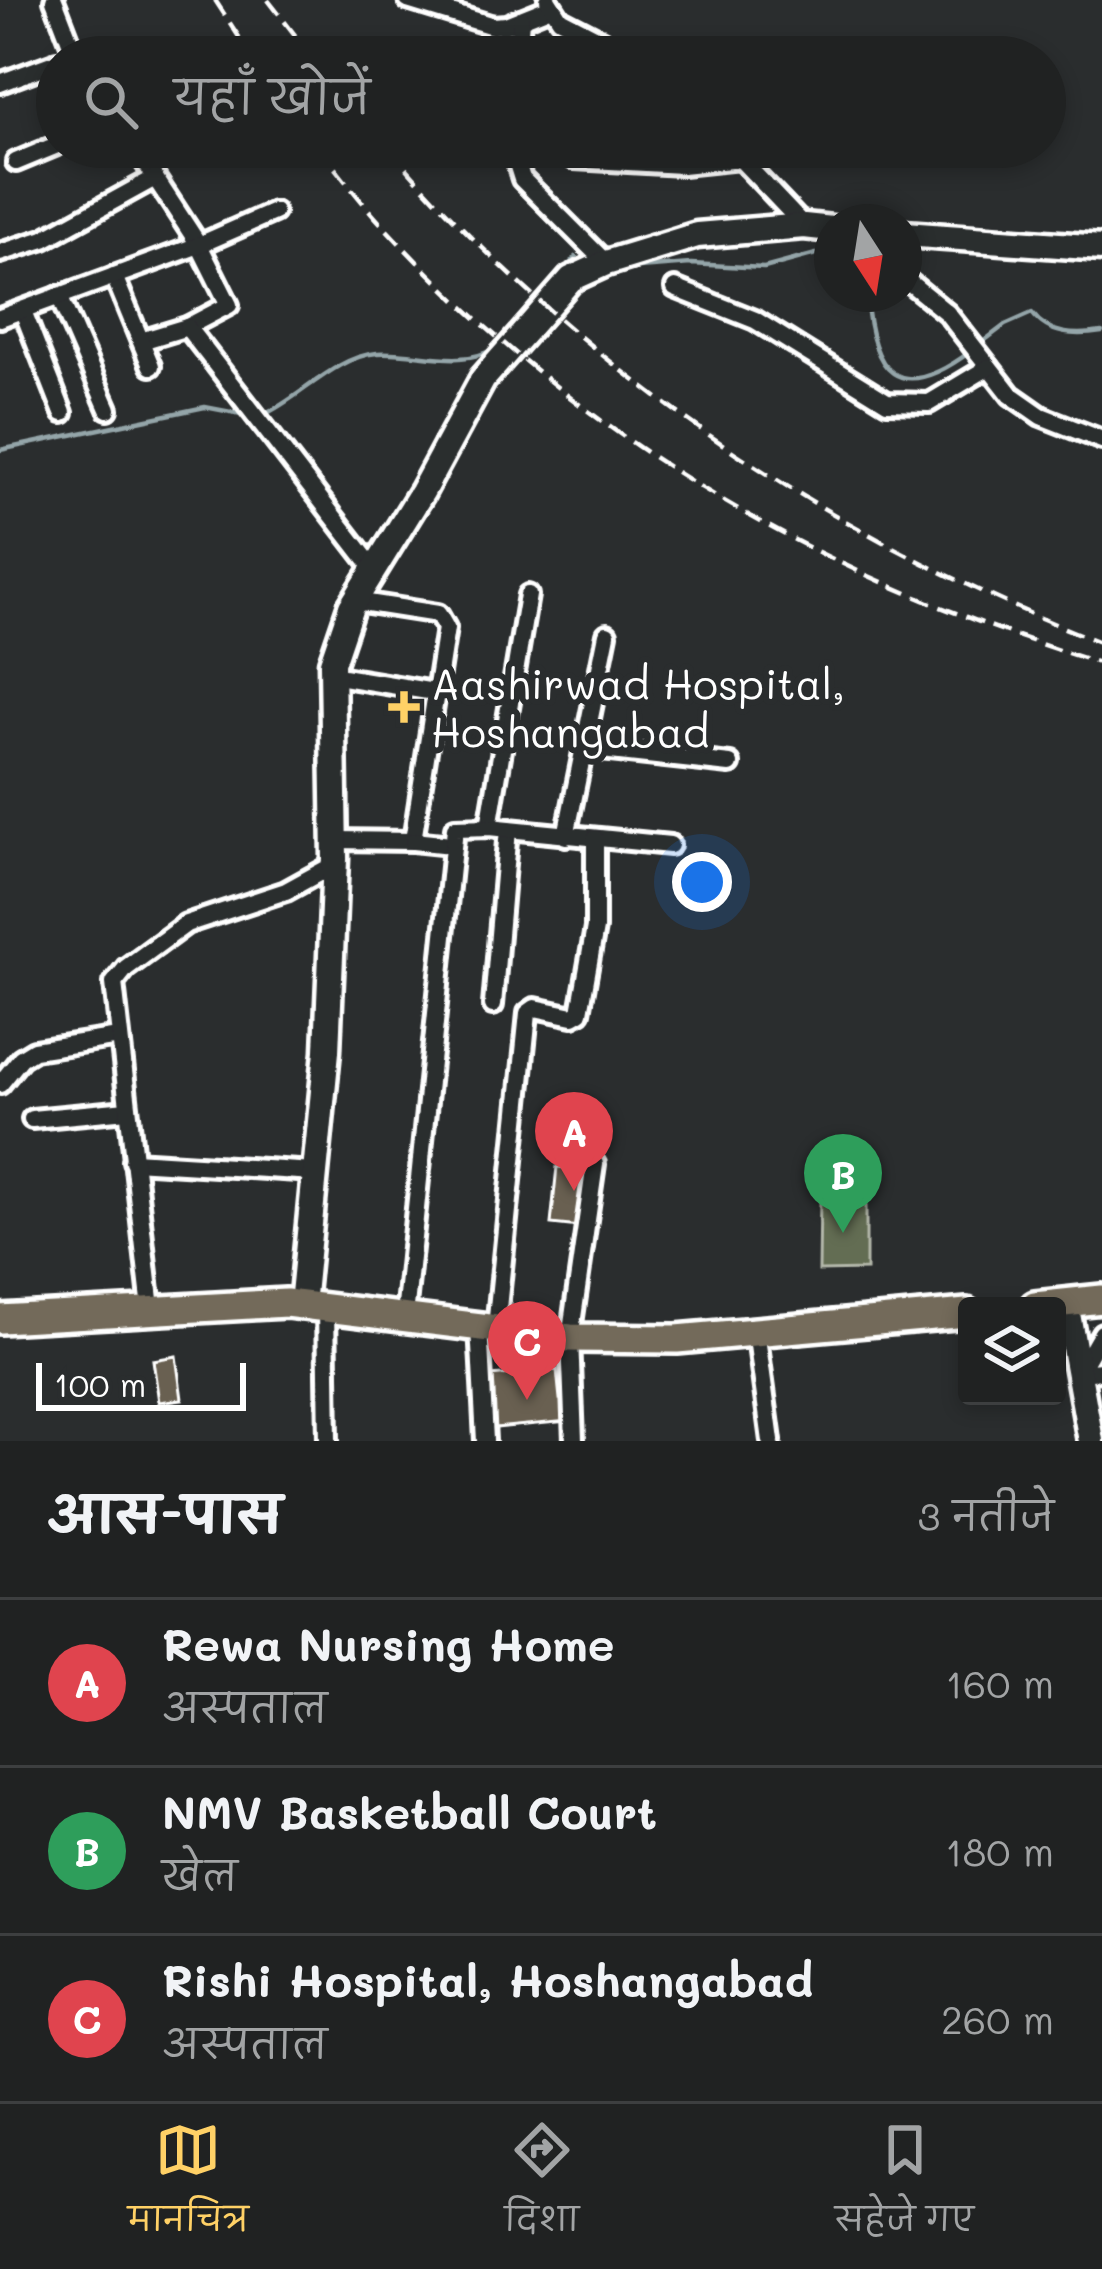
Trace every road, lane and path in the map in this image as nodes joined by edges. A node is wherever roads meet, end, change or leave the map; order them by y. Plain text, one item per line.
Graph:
1 (54, 0) edge
2 (408, 0) edge
3 (549, 4) edge
4 (521, 19) junction
5 (63, 36) edge
6 (520, 36) edge
7 (593, 36) edge
8 (36, 70) edge
9 (0, 83) edge
10 (36, 154) edge
11 (16, 162) dead end
12 (149, 168) edge
13 (519, 168) edge
14 (749, 168) edge
15 (155, 178) junction
16 (274, 212) dead end
17 (804, 226) junction
18 (814, 227) edge
19 (922, 235) edge
20 (199, 245) junction
21 (1102, 248) edge
22 (0, 253) edge
23 (606, 262) junction
24 (114, 276) junction
25 (675, 288) dead end
26 (922, 293) edge
27 (59, 296) junction
28 (23, 311) junction
29 (0, 318) edge
30 (187, 327) junction
31 (141, 341) junction
32 (986, 362) junction
33 (152, 366) dead end
34 (108, 409) dead end
35 (63, 413) dead end
36 (1102, 440) edge
37 (374, 568) junction
38 (528, 595) dead end
39 (355, 601) junction
40 (607, 634) dead end
41 (331, 675) junction
42 (434, 692) junction
43 (584, 748) junction
44 (730, 764) dead end
45 (499, 828) junction
46 (566, 836) junction
47 (595, 838) junction
48 (412, 842) junction
49 (451, 845) junction
50 (670, 845) dead end
51 (334, 852) junction
52 (493, 1005) dead end
53 (119, 1037) junction
54 (0, 1084) edge
55 (128, 1110) junction
56 (32, 1119) dead end
57 (133, 1161) junction
58 (596, 1164) dead end
59 (315, 1172) junction
60 (1102, 1299) edge
61 (1066, 1303) joint
62 (314, 1306) junction
63 (151, 1309) junction
64 (958, 1314) edge
65 (405, 1316) junction
66 (0, 1319) edge
67 (487, 1327) junction
68 (756, 1330) junction
69 (1102, 1333) edge
70 (570, 1338) junction
71 (1090, 1372) edge
72 (328, 1441) edge
73 (485, 1441) edge
74 (574, 1441) edge
75 (770, 1441) edge
76 (1091, 1441) edge

1 - 5 street
2 - 4 street
3 - 4 street
3 - 7 street
4 - 6 street
8 - 9 street
10 - 11 street
12 - 15 street
13 - 23 street
14 - 17 street
15 - 20 street
15 - 22 street
16 - 20 street
17 - 18 street
17 - 23 street
19 - 21 street
20 - 24 street
20 - 30 street
23 - 37 street
24 - 27 street
24 - 31 street
25 - 32 street
26 - 32 street
27 - 28 street
27 - 34 street
28 - 29 street
28 - 35 street
30 - 31 street
30 - 37 street
31 - 33 street
32 - 36 street
37 - 39 street
38 - 45 street
39 - 41 street
39 - 42 street
40 - 43 street
41 - 42 street
41 - 51 street
42 - 48 street
43 - 44 street
43 - 46 street
45 - 46 street
45 - 49 street
45 - 52 street
46 - 47 street
47 - 50 street
47 - 67 street
48 - 49 street
48 - 51 street
49 - 65 street
51 - 53 street
51 - 59 street
53 - 54 street
53 - 55 street
55 - 56 street
55 - 57 street
57 - 59 street
57 - 63 street
58 - 70 street
59 - 62 street
60 - 61 main road
61 - 71 street
62 - 63 main road
62 - 65 main road
62 - 72 street
63 - 66 main road
64 - 68 main road
65 - 67 main road
67 - 70 main road
67 - 73 street
68 - 70 main road
68 - 75 street
69 - 71 street
70 - 74 street
71 - 76 street

